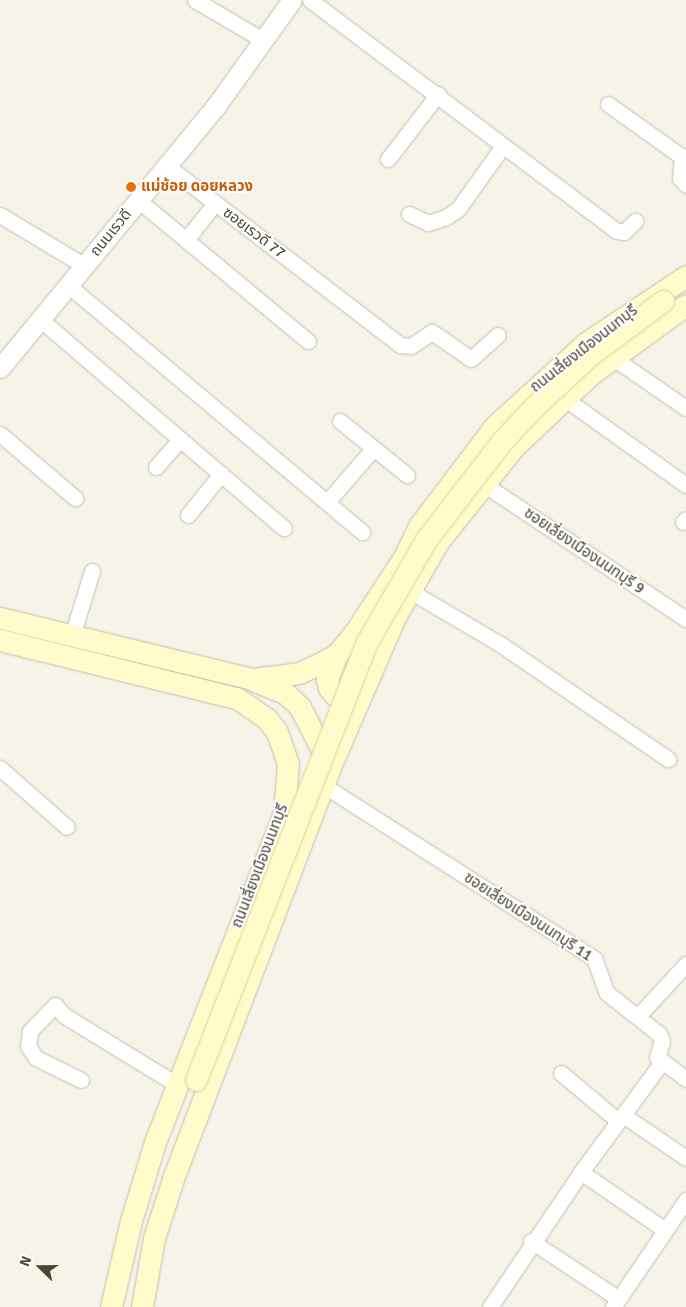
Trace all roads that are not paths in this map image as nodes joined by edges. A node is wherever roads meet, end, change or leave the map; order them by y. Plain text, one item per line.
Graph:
1 (195, 0) edge
2 (292, 0) edge
3 (310, 0) edge
4 (263, 40) junction
5 (438, 94) junction
6 (608, 104) dead end
7 (503, 146) junction
8 (388, 159) dead end
9 (166, 166) junction
10 (683, 182) edge
11 (138, 200) junction
12 (215, 203) junction
13 (409, 214) dead end
14 (0, 215) edge
15 (635, 221) dead end
16 (186, 240) junction
17 (85, 266) junction
18 (686, 276) edge
19 (69, 286) junction
20 (686, 286) edge
21 (686, 305) edge
22 (41, 320) junction
23 (498, 335) dead end
24 (308, 341) dead end
25 (612, 357) junction
26 (0, 368) edge
27 (564, 398) junction
28 (682, 401) edge
29 (340, 422) dead end
30 (0, 434) edge
31 (180, 439) junction
32 (374, 449) junction
33 (156, 467) dead end
34 (221, 474) junction
35 (407, 476) dead end
36 (482, 484) junction
37 (686, 485) edge
38 (75, 498) dead end
39 (327, 502) junction
40 (188, 515) dead end
41 (284, 528) dead end
42 (362, 532) dead end
43 (92, 571) dead end
44 (410, 591) junction
45 (0, 618) edge
46 (686, 619) edge
47 (72, 636) junction
48 (0, 640) edge
49 (337, 654) junction
50 (368, 676) junction
51 (253, 680) junction
52 (310, 722) junction
53 (277, 732) junction
54 (668, 759) dead end
55 (0, 768) edge
56 (327, 776) junction
57 (67, 827) dead end
58 (683, 974) edge
59 (638, 1016) junction
60 (662, 1062) junction
61 (561, 1072) dead end
62 (686, 1079) edge
63 (80, 1080) dead end
64 (186, 1082) junction
65 (620, 1118) junction
66 (686, 1158) edge
67 (581, 1172) junction
68 (686, 1200) edge
69 (131, 1221) junction
70 (665, 1230) junction
71 (531, 1241) junction
72 (616, 1303) edge
73 (112, 1307) edge
74 (128, 1307) edge
75 (142, 1307) edge
76 (490, 1307) edge

1 - 4 street
2 - 4 street, ถนนเรวดี
3 - 5 street
4 - 9 street, ถนนเรวดี
5 - 7 street
5 - 8 street
6 - 10 street
7 - 13 street
7 - 15 street
9 - 11 street, ถนนเรวดี
9 - 12 street, ซอยเรวดี 77
11 - 16 street
11 - 17 street, ถนนเรวดี
12 - 16 street
12 - 23 street, ซอยเรวดี 77
14 - 17 street
16 - 24 street
17 - 19 street, ถนนเรวดี
18 - 49 main road, ถนนเลี่ยงเมืองนนทบุรี
19 - 22 street, ถนนเรวดี
19 - 39 street
20 - 64 main road, bridge
21 - 25 main road, ถนนเลี่ยงเมืองนนทบุรี
22 - 26 street, ถนนเรวดี
22 - 31 street
25 - 27 main road, ถนนเลี่ยงเมืองนนทบุรี
25 - 28 street
27 - 36 main road, ถนนเลี่ยงเมืองนนทบุรี
27 - 37 street
29 - 32 street
30 - 38 street
31 - 33 street
31 - 34 street
32 - 35 street
32 - 39 street
34 - 40 street
34 - 41 street
36 - 44 main road, ถนนเลี่ยงเมืองนนทบุรี
36 - 46 street, ซอยเลี่ยงเมืองนนทบุรี 9
39 - 42 street
43 - 47 street
44 - 50 main road, ถนนเลี่ยงเมืองนนทบุรี
44 - 54 street
45 - 47 main road, ถนนเลี่ยงเมืองนนทบุรี
47 - 51 main road, ถนนเลี่ยงเมืองนนทบุรี
48 - 53 main road, ถนนเลี่ยงเมืองนนทบุรี
49 - 50 main road
49 - 51 main road, ถนนเลี่ยงเมืองนนทบุรี
50 - 56 main road, ถนนเลี่ยงเมืองนนทบุรี
51 - 52 main road, ถนนเลี่ยงเมืองนนทบุรี
52 - 53 main road
52 - 56 main road, ถนนเลี่ยงเมืองนนทบุรี
53 - 64 main road, ถนนเลี่ยงเมืองนนทบุรี
55 - 57 street
56 - 59 street, ซอยเลี่ยงเมืองนนทบุรี 11
56 - 75 main road, ถนนเลี่ยงเมืองนนทบุรี
58 - 59 street
59 - 60 street, ซอยเลี่ยงเมืองนนทบุรี 11
60 - 62 street
60 - 65 street
61 - 65 street
63 - 64 street
64 - 69 main road, ถนนเลี่ยงเมืองนนทบุรี
64 - 74 main road
65 - 66 street
65 - 67 street
67 - 70 street
67 - 71 street
68 - 70 street
69 - 73 main road, ถนนเลี่ยงเมืองนนทบุรี
69 - 74 main road, ถนนเลี่ยงเมืองนนทบุรี
70 - 72 street
71 - 72 street
71 - 76 street

